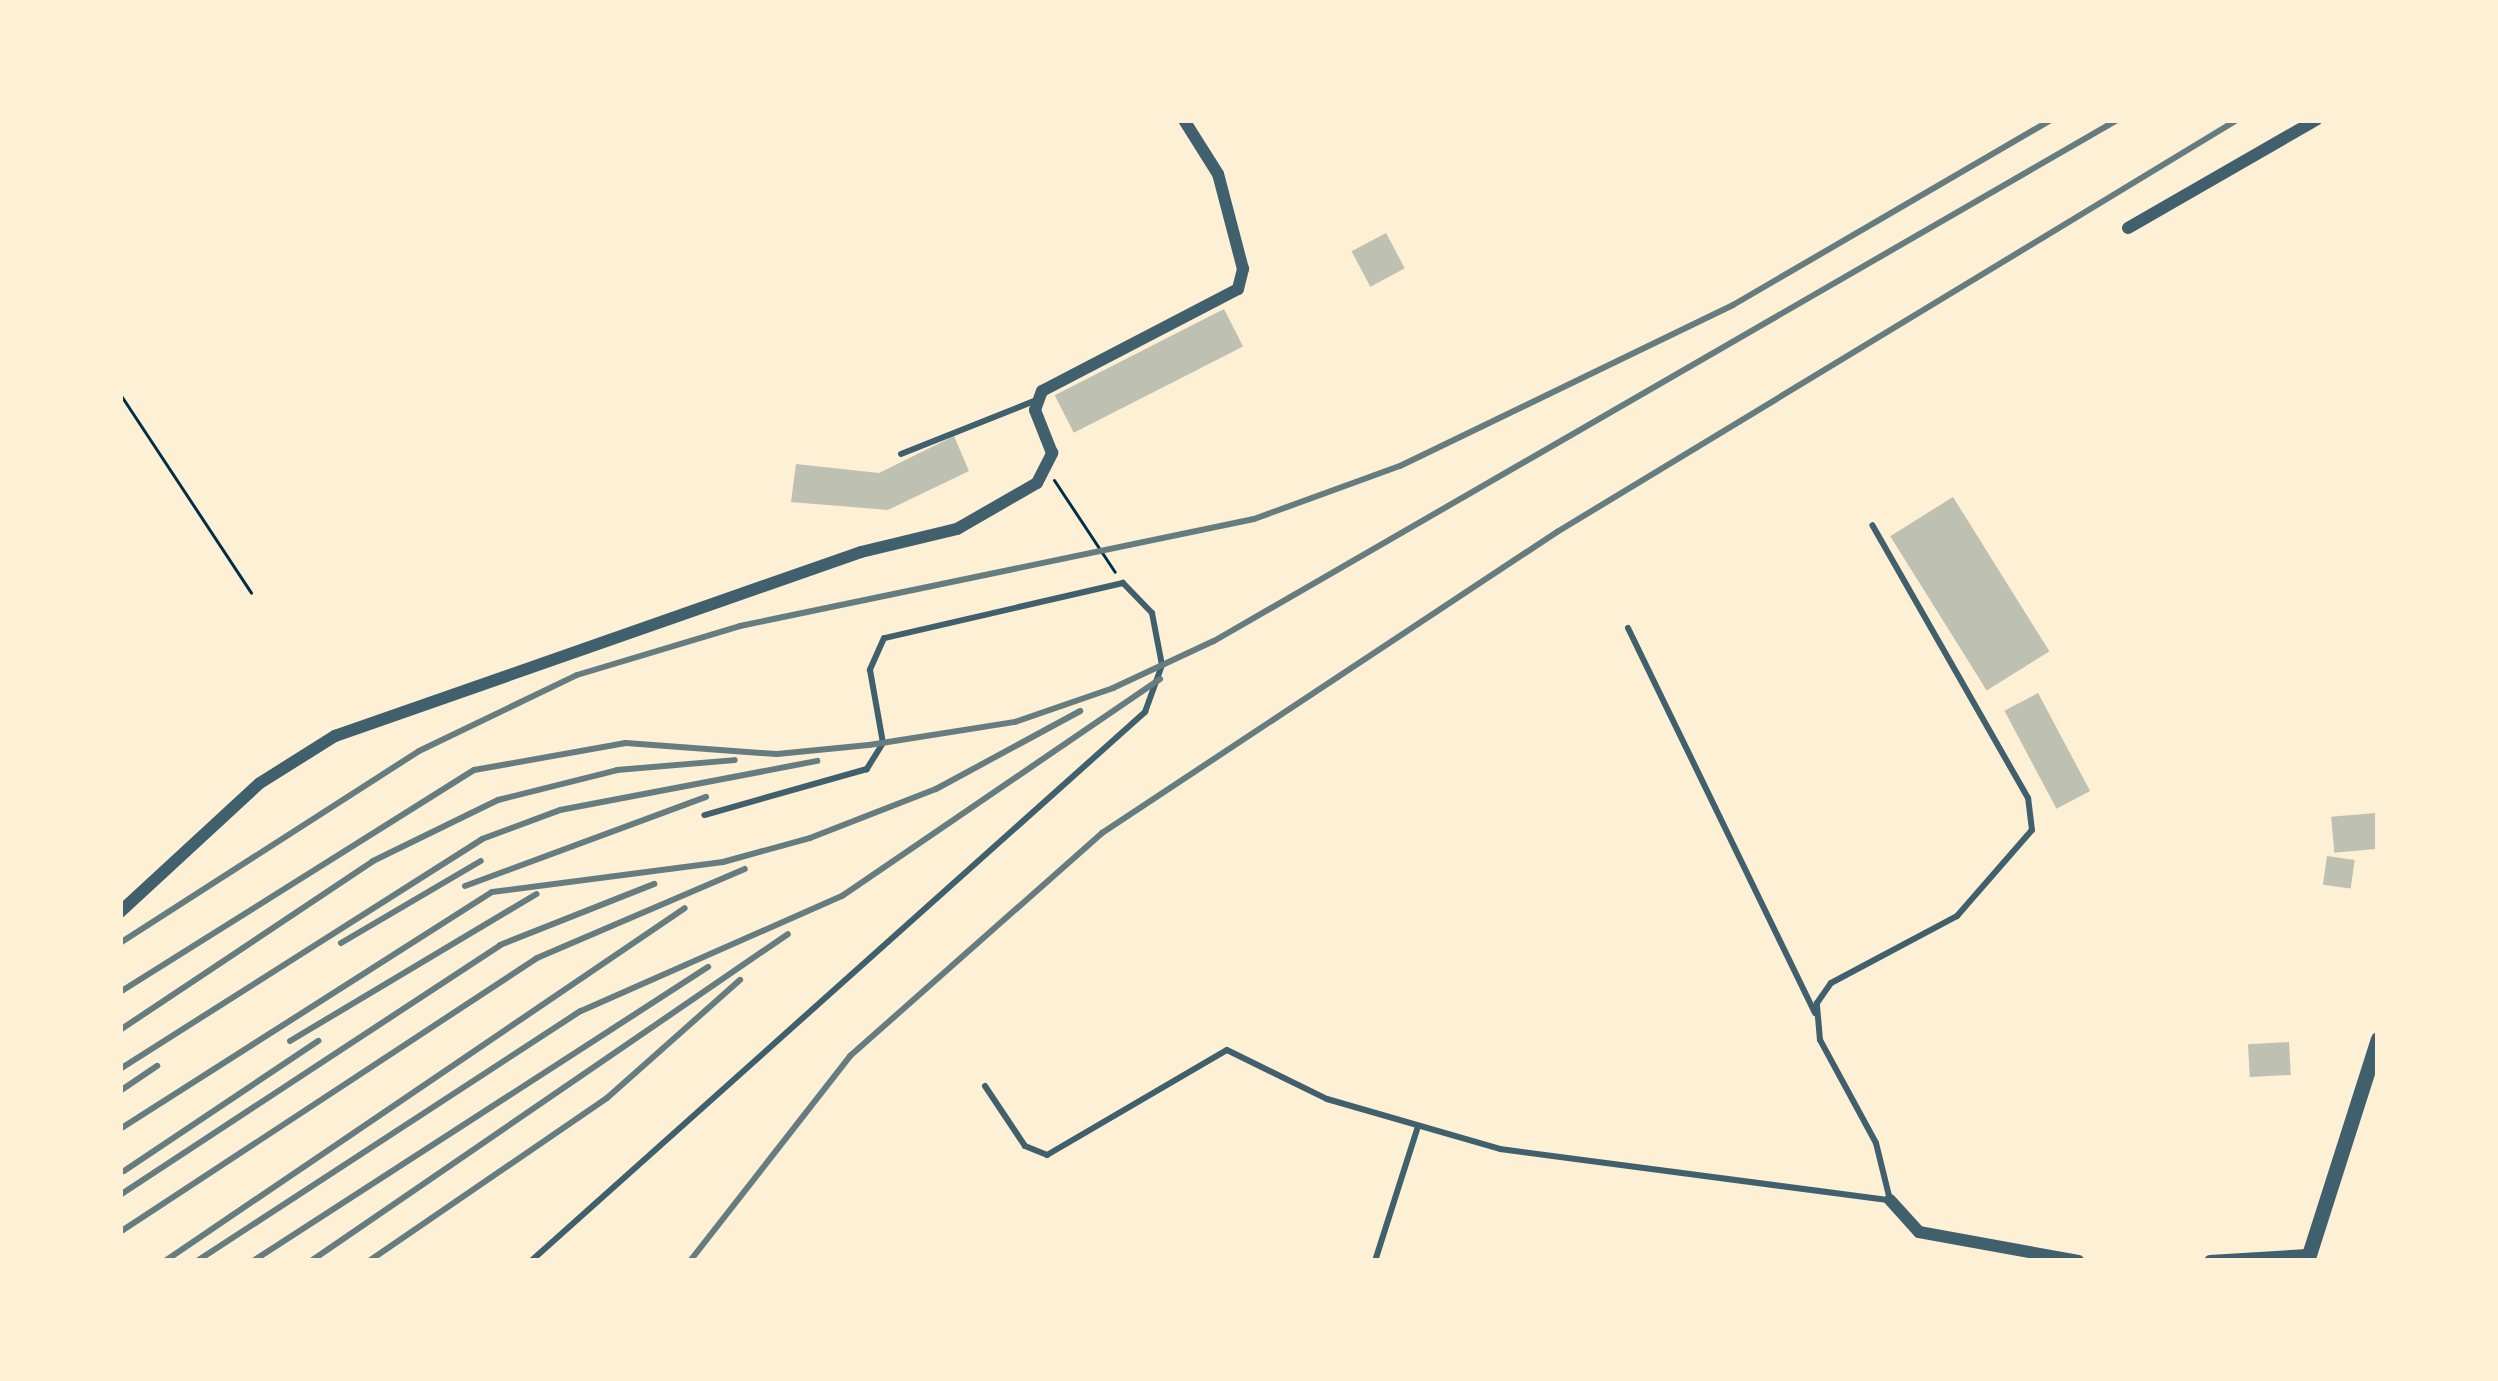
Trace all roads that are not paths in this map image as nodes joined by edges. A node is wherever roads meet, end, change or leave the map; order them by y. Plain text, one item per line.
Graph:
1 (1184, 120) edge
2 (2316, 120) edge
3 (2128, 228) dead end
4 (1034, 401) junction
5 (901, 454) dead end
6 (1872, 525) dead end
7 (1628, 628) dead end
8 (704, 815) dead end
9 (120, 912) edge
10 (1815, 1013) junction
11 (2378, 1039) edge
12 (985, 1086) dead end
13 (1417, 1129) junction
14 (1891, 1200) junction
15 (2307, 1258) edge
16 (534, 1259) edge
17 (1375, 1261) edge
18 (2078, 1261) edge
19 (2210, 1261) edge

1 - 4 street
2 - 3 street
4 - 5 lane
4 - 9 street
6 - 10 lane
7 - 10 lane
8 - 16 lane
10 - 14 lane
11 - 15 street
12 - 13 lane
13 - 14 lane
13 - 17 lane
14 - 18 street
15 - 19 street

